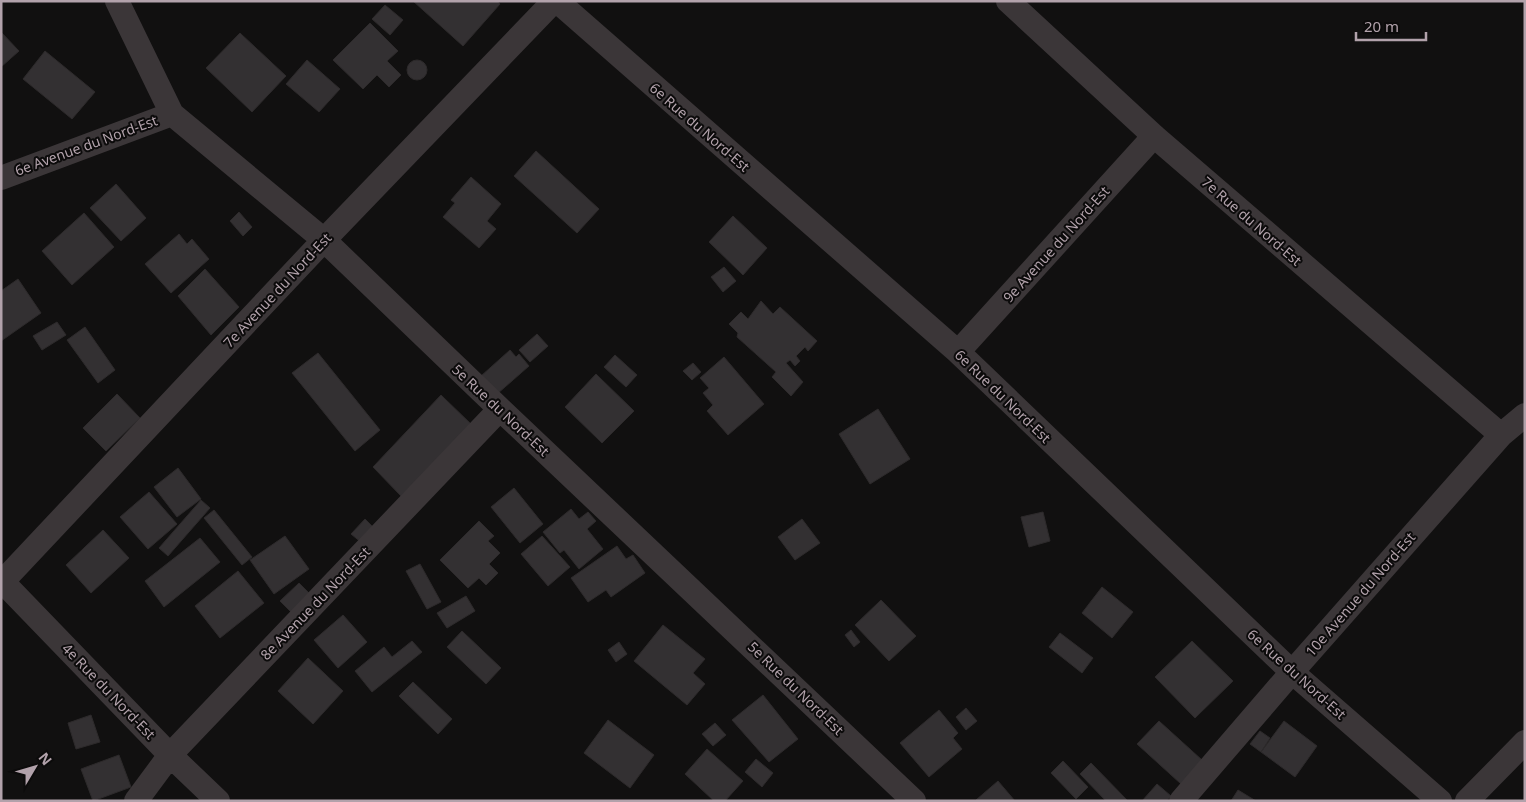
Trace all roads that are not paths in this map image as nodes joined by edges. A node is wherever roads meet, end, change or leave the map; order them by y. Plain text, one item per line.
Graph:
1 (118, 1) edge
2 (556, 1) edge
3 (1008, 1) edge
4 (172, 114) junction
5 (1154, 136) junction
6 (1, 178) edge
7 (324, 240) junction
8 (958, 352) junction
9 (500, 410) junction
10 (1525, 415) edge
11 (1501, 435) junction
12 (2, 580) edge
13 (1292, 672) junction
14 (1525, 742) edge
15 (170, 755) junction
16 (136, 801) edge
17 (218, 801) edge
18 (914, 801) edge
19 (1181, 801) edge
20 (1440, 801) edge
21 (1467, 801) edge

1 - 4 street, 5e Rue du Nord-Est
2 - 7 street, 7e Avenue du Nord-Est
2 - 8 street, 6e Rue du Nord-Est
3 - 5 street, 7e Rue du Nord-Est
4 - 6 street, 6e Avenue du Nord-Est
4 - 7 street, 5e Rue du Nord-Est
5 - 8 street, 9e Avenue du Nord-Est
5 - 11 street, 7e Rue du Nord-Est
7 - 9 street, 5e Rue du Nord-Est
7 - 12 street, 7e Avenue du Nord-Est
8 - 13 street, 6e Rue du Nord-Est
9 - 15 street, 8e Avenue du Nord-Est
9 - 18 street, 5e Rue du Nord-Est
10 - 11 street, 10e Avenue du Nord-Est
11 - 13 street, 10e Avenue du Nord-Est
12 - 15 street, 4e Rue du Nord-Est
13 - 19 street, 10e Avenue du Nord-Est
13 - 20 street, 6e Rue du Nord-Est
14 - 21 street
15 - 16 street, 8e Avenue du Nord-Est
15 - 17 street, 4e Rue du Nord-Est

